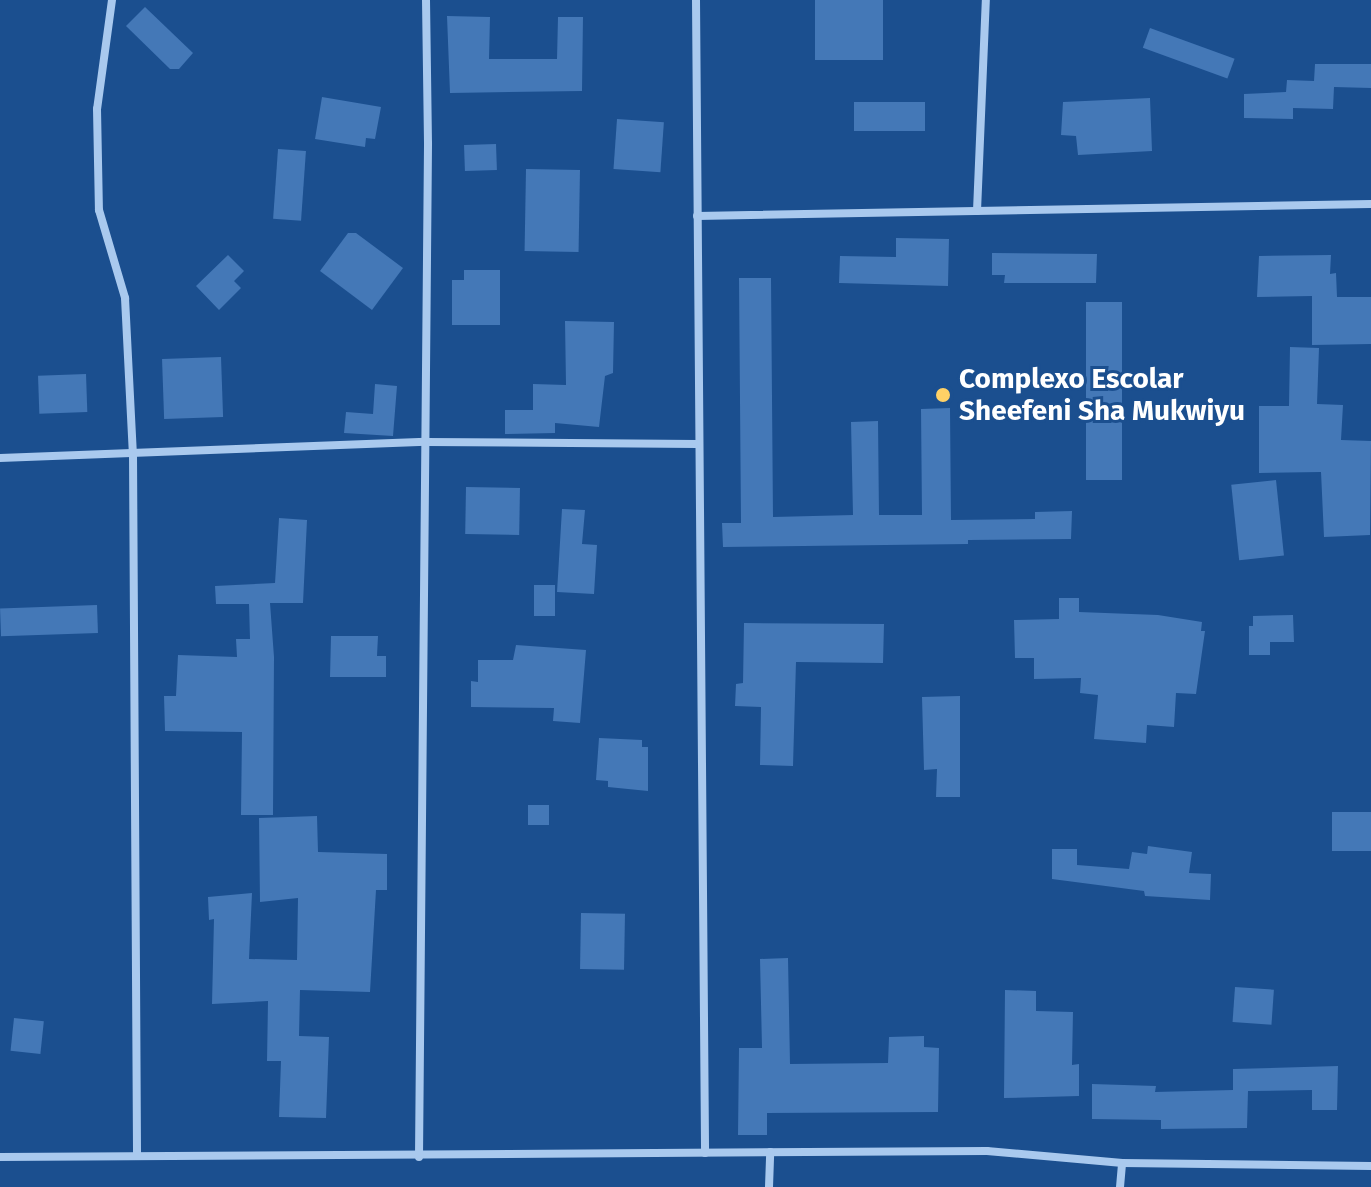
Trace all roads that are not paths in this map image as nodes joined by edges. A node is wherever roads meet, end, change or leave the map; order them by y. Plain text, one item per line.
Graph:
1 (112, 0) edge
2 (426, 0) edge
3 (696, 0) edge
4 (986, 0) edge
5 (1371, 204) edge
6 (977, 211) junction
7 (697, 216) junction
8 (426, 442) junction
9 (697, 444) junction
10 (133, 454) junction
11 (0, 458) edge
12 (770, 1152) junction
13 (705, 1153) junction
14 (137, 1156) junction
15 (0, 1157) edge
16 (419, 1157) junction
17 (1122, 1163) junction
18 (1371, 1166) edge
19 (769, 1187) edge
20 (1120, 1187) edge

1 - 10 street
2 - 8 street
3 - 7 street
4 - 6 street
5 - 6 street
6 - 7 street
7 - 9 street
8 - 9 street
8 - 10 street
8 - 16 street
9 - 13 street
10 - 11 street
10 - 14 street
12 - 13 street
12 - 17 street
12 - 19 street
13 - 16 street
14 - 15 street
14 - 16 street
17 - 18 street
17 - 20 street

